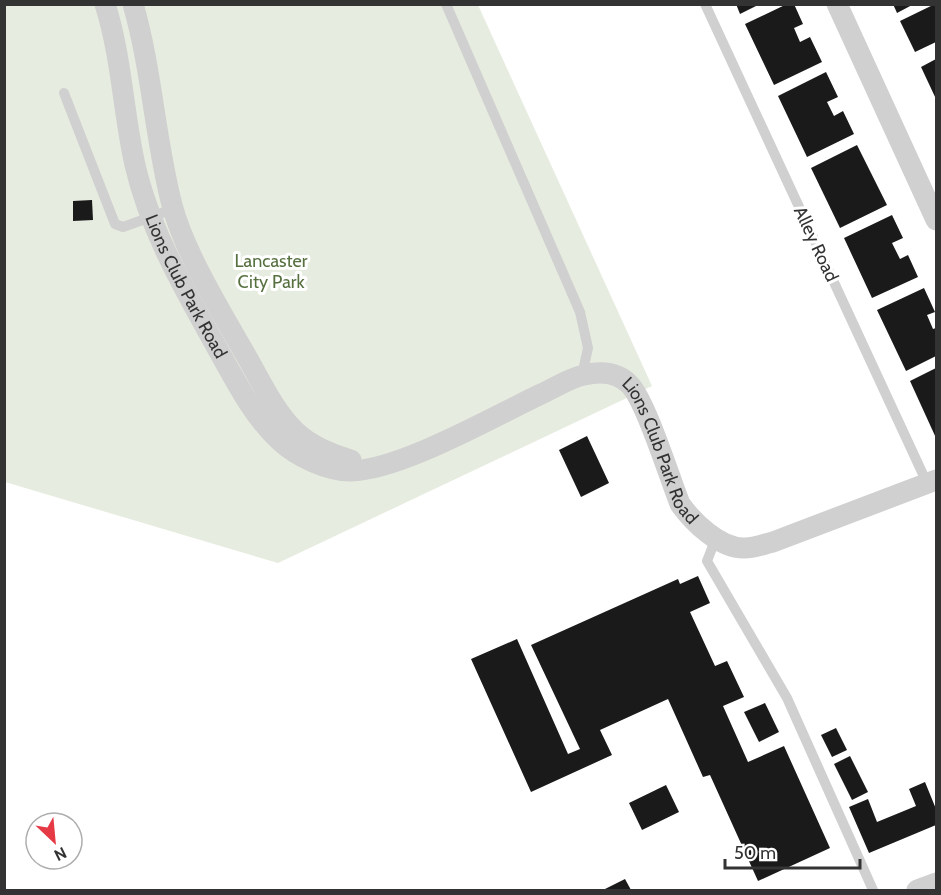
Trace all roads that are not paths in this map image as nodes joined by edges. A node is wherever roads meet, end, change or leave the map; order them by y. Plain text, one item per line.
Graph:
1 (105, 4) edge
2 (133, 4) edge
3 (447, 4) edge
4 (705, 4) edge
5 (837, 4) edge
6 (64, 93) dead end
7 (173, 209) junction
8 (150, 216) junction
9 (936, 220) edge
10 (186, 239) junction
11 (165, 249) junction
12 (251, 364) junction
13 (232, 374) junction
14 (582, 375) junction
15 (385, 465) junction
16 (932, 481) edge
17 (716, 538) junction
18 (936, 883) edge
19 (873, 891) edge
20 (917, 891) edge

1 - 8 street, Lions Club Park Road
2 - 7 street, Lions Club Park Road
3 - 14 lane
4 - 16 lane, Alley Road
5 - 9 street
6 - 8 lane
7 - 8 lane
7 - 10 street, Lions Club Park Road
8 - 11 street, Lions Club Park Road
10 - 11 lane
10 - 12 street, Lions Club Park Road
11 - 13 street, Lions Club Park Road
12 - 13 lane
12 - 15 street, Lions Club Park Road
13 - 15 street, Lions Club Park Road
14 - 15 street, Lions Club Park Road
14 - 17 street, Lions Club Park Road
16 - 17 street, Lions Club Park Road
17 - 19 lane
18 - 20 street

